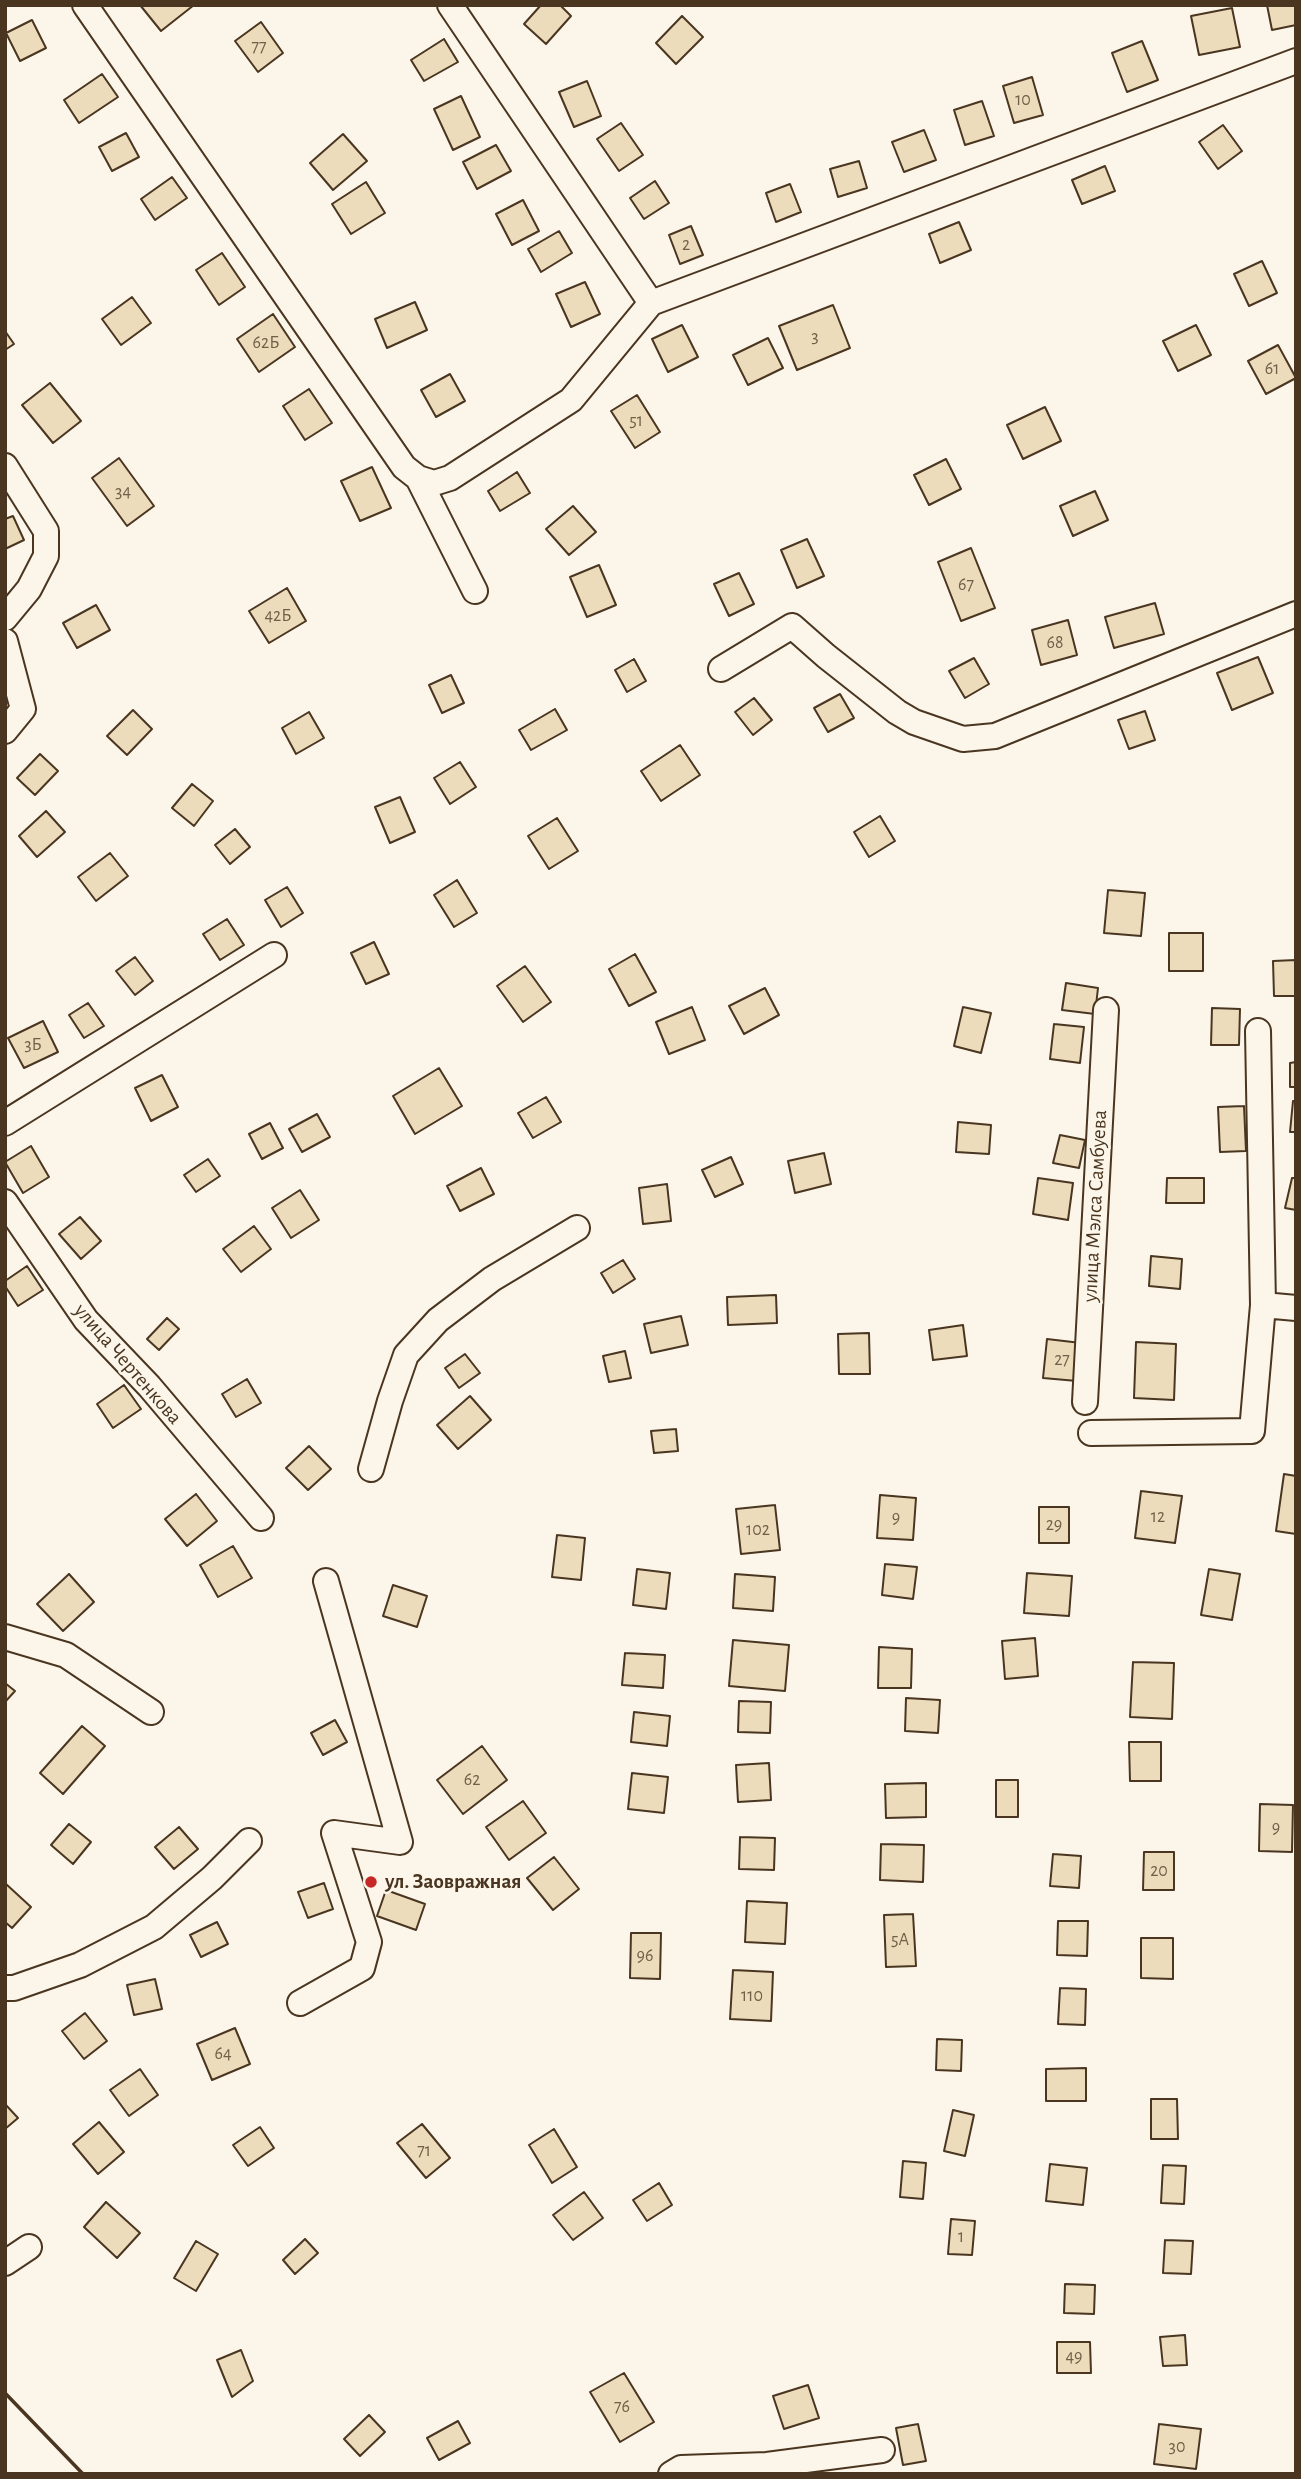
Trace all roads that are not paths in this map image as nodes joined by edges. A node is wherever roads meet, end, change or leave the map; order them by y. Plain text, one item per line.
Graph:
1 (85, 5) edge
2 (450, 5) edge
3 (1296, 61) edge
4 (651, 303) junction
5 (5, 466) edge
6 (418, 478) junction
7 (475, 591) dead end
8 (1296, 614) edge
9 (5, 618) edge
10 (5, 641) edge
11 (721, 669) dead end
12 (5, 731) edge
13 (274, 955) dead end
14 (1106, 1010) dead end
15 (1258, 1031) dead end
16 (5, 1123) edge
17 (5, 1202) edge
18 (577, 1228) dead end
19 (1264, 1305) junction
20 (1296, 1308) edge
21 (1085, 1402) dead end
22 (1091, 1433) dead end
23 (371, 1469) dead end
24 (261, 1518) dead end
25 (326, 1581) dead end
26 (5, 1637) edge
27 (150, 1712) dead end
28 (249, 1841) dead end
29 (5, 1988) edge
30 (300, 2003) dead end
31 (29, 2247) dead end
32 (5, 2263) edge
33 (882, 2450) dead end
34 (671, 2474) edge

1 - 6 street
2 - 4 street
3 - 4 street
4 - 6 street
5 - 9 street
6 - 7 street
8 - 11 street
10 - 12 street
13 - 16 street
14 - 21 street, улица Мэлса Самбуева
15 - 19 street
17 - 24 street, улица Чертенкова
18 - 23 street
19 - 20 street
19 - 22 street
25 - 30 street
26 - 27 street
28 - 29 street
31 - 32 street
33 - 34 street

